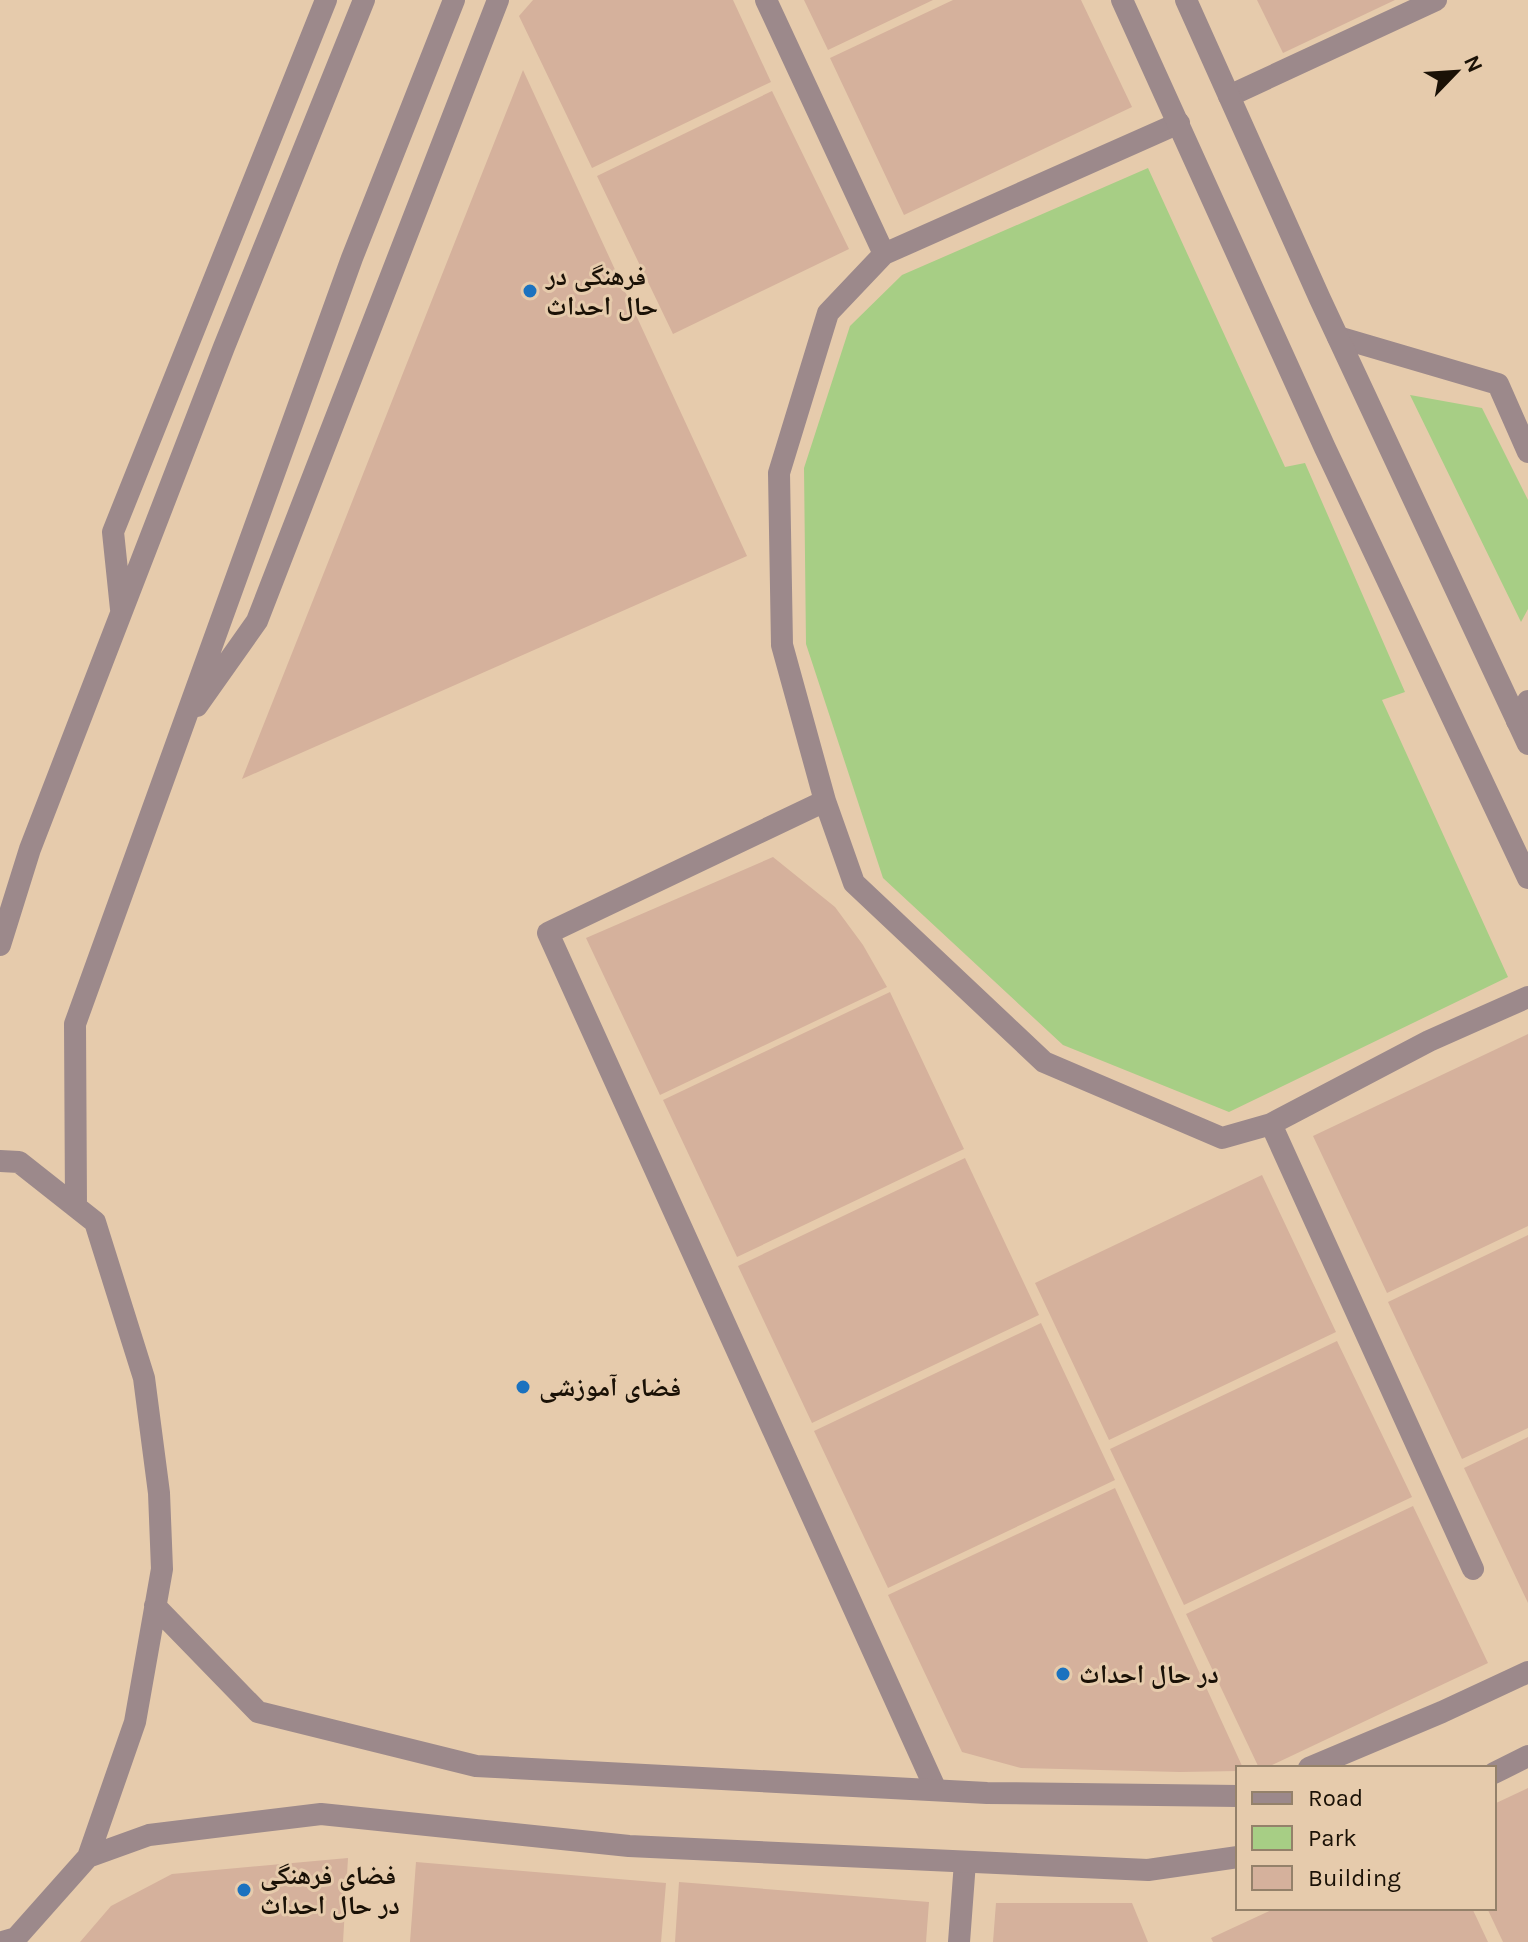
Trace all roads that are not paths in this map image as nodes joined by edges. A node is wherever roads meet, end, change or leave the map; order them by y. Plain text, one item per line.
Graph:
1 (326, 0) edge
2 (364, 0) edge
3 (454, 0) edge
4 (498, 0) edge
5 (766, 0) edge
6 (1122, 0) edge
7 (1186, 0) edge
8 (1436, 0) edge
9 (1229, 96) junction
10 (1179, 123) junction
11 (884, 254) junction
12 (1338, 337) junction
13 (1528, 452) edge
14 (122, 612) junction
15 (1528, 701) edge
16 (1517, 721) junction
17 (181, 730) junction
18 (1528, 744) edge
19 (825, 801) junction
20 (1528, 878) edge
21 (0, 945) edge
22 (1528, 997) edge
23 (1271, 1124) junction
24 (0, 1161) edge
25 (76, 1207) junction
26 (1473, 1569) dead end
27 (155, 1606) junction
28 (1528, 1672) edge
29 (1528, 1756) edge
30 (1314, 1766) edge
31 (1496, 1772) edge
32 (936, 1790) junction
33 (1236, 1796) edge
34 (88, 1857) junction
35 (1236, 1857) edge
36 (965, 1862) junction
37 (13, 1941) edge
38 (959, 1942) edge

1 - 14 street
2 - 14 street
3 - 17 street
4 - 17 street
5 - 11 street
6 - 10 street
7 - 9 street
8 - 9 street
9 - 12 street
10 - 11 street
10 - 20 street
11 - 19 street
12 - 13 street
12 - 16 street
14 - 21 street
15 - 16 street
16 - 18 street
17 - 25 street
19 - 23 street
19 - 32 street
22 - 23 street
23 - 26 street
24 - 25 street
25 - 27 street
27 - 32 street
27 - 34 street
28 - 30 street
29 - 31 street
32 - 33 street
34 - 36 street
34 - 37 street
35 - 36 street
36 - 38 street

